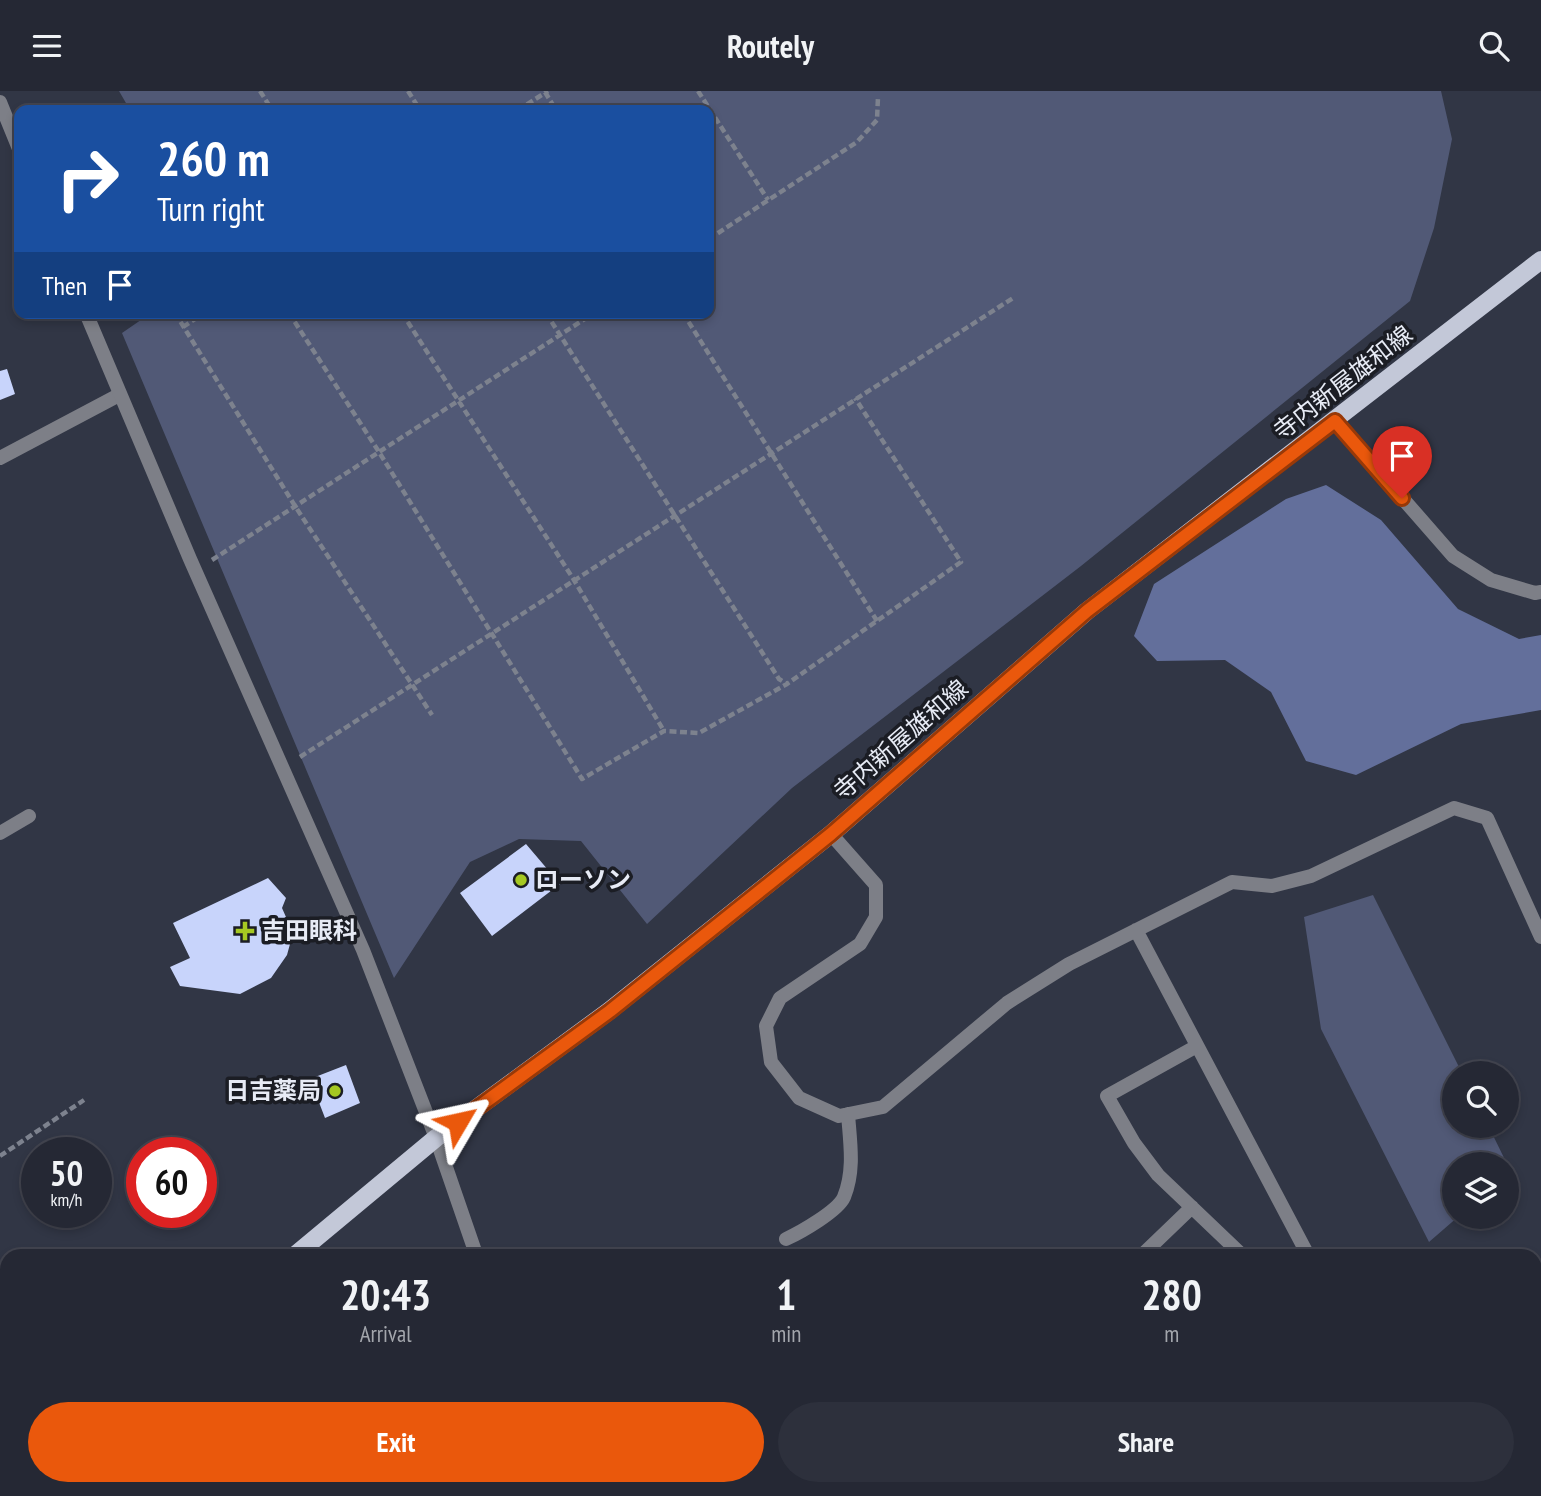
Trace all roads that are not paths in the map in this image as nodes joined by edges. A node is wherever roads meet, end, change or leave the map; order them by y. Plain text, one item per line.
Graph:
1 (0, 102) edge
2 (14, 137) edge
3 (1541, 260) edge
4 (88, 319) edge
5 (119, 395) junction
6 (1335, 421) junction
7 (0, 459) edge
8 (1541, 592) edge
9 (29, 816) dead end
10 (0, 833) edge
11 (831, 834) junction
12 (1136, 930) junction
13 (1541, 937) edge
14 (1198, 1046) junction
15 (848, 1114) junction
16 (436, 1138) junction
17 (1192, 1207) junction
18 (786, 1239) dead end
19 (303, 1249) edge
20 (474, 1249) edge
21 (1148, 1249) edge
22 (1236, 1249) edge
23 (1305, 1249) edge

1 - 2 street
3 - 6 main road, 寺内新屋雄和線
4 - 5 street
5 - 7 street
5 - 16 street
6 - 8 street
6 - 11 main road, 寺内新屋雄和線
9 - 10 street
11 - 15 street
11 - 16 main road, 寺内新屋雄和線
12 - 13 street
12 - 14 street
12 - 15 street
14 - 17 street
14 - 23 street
15 - 18 street
16 - 19 main road, 寺内新屋雄和線
16 - 20 street
17 - 21 street
17 - 22 street

